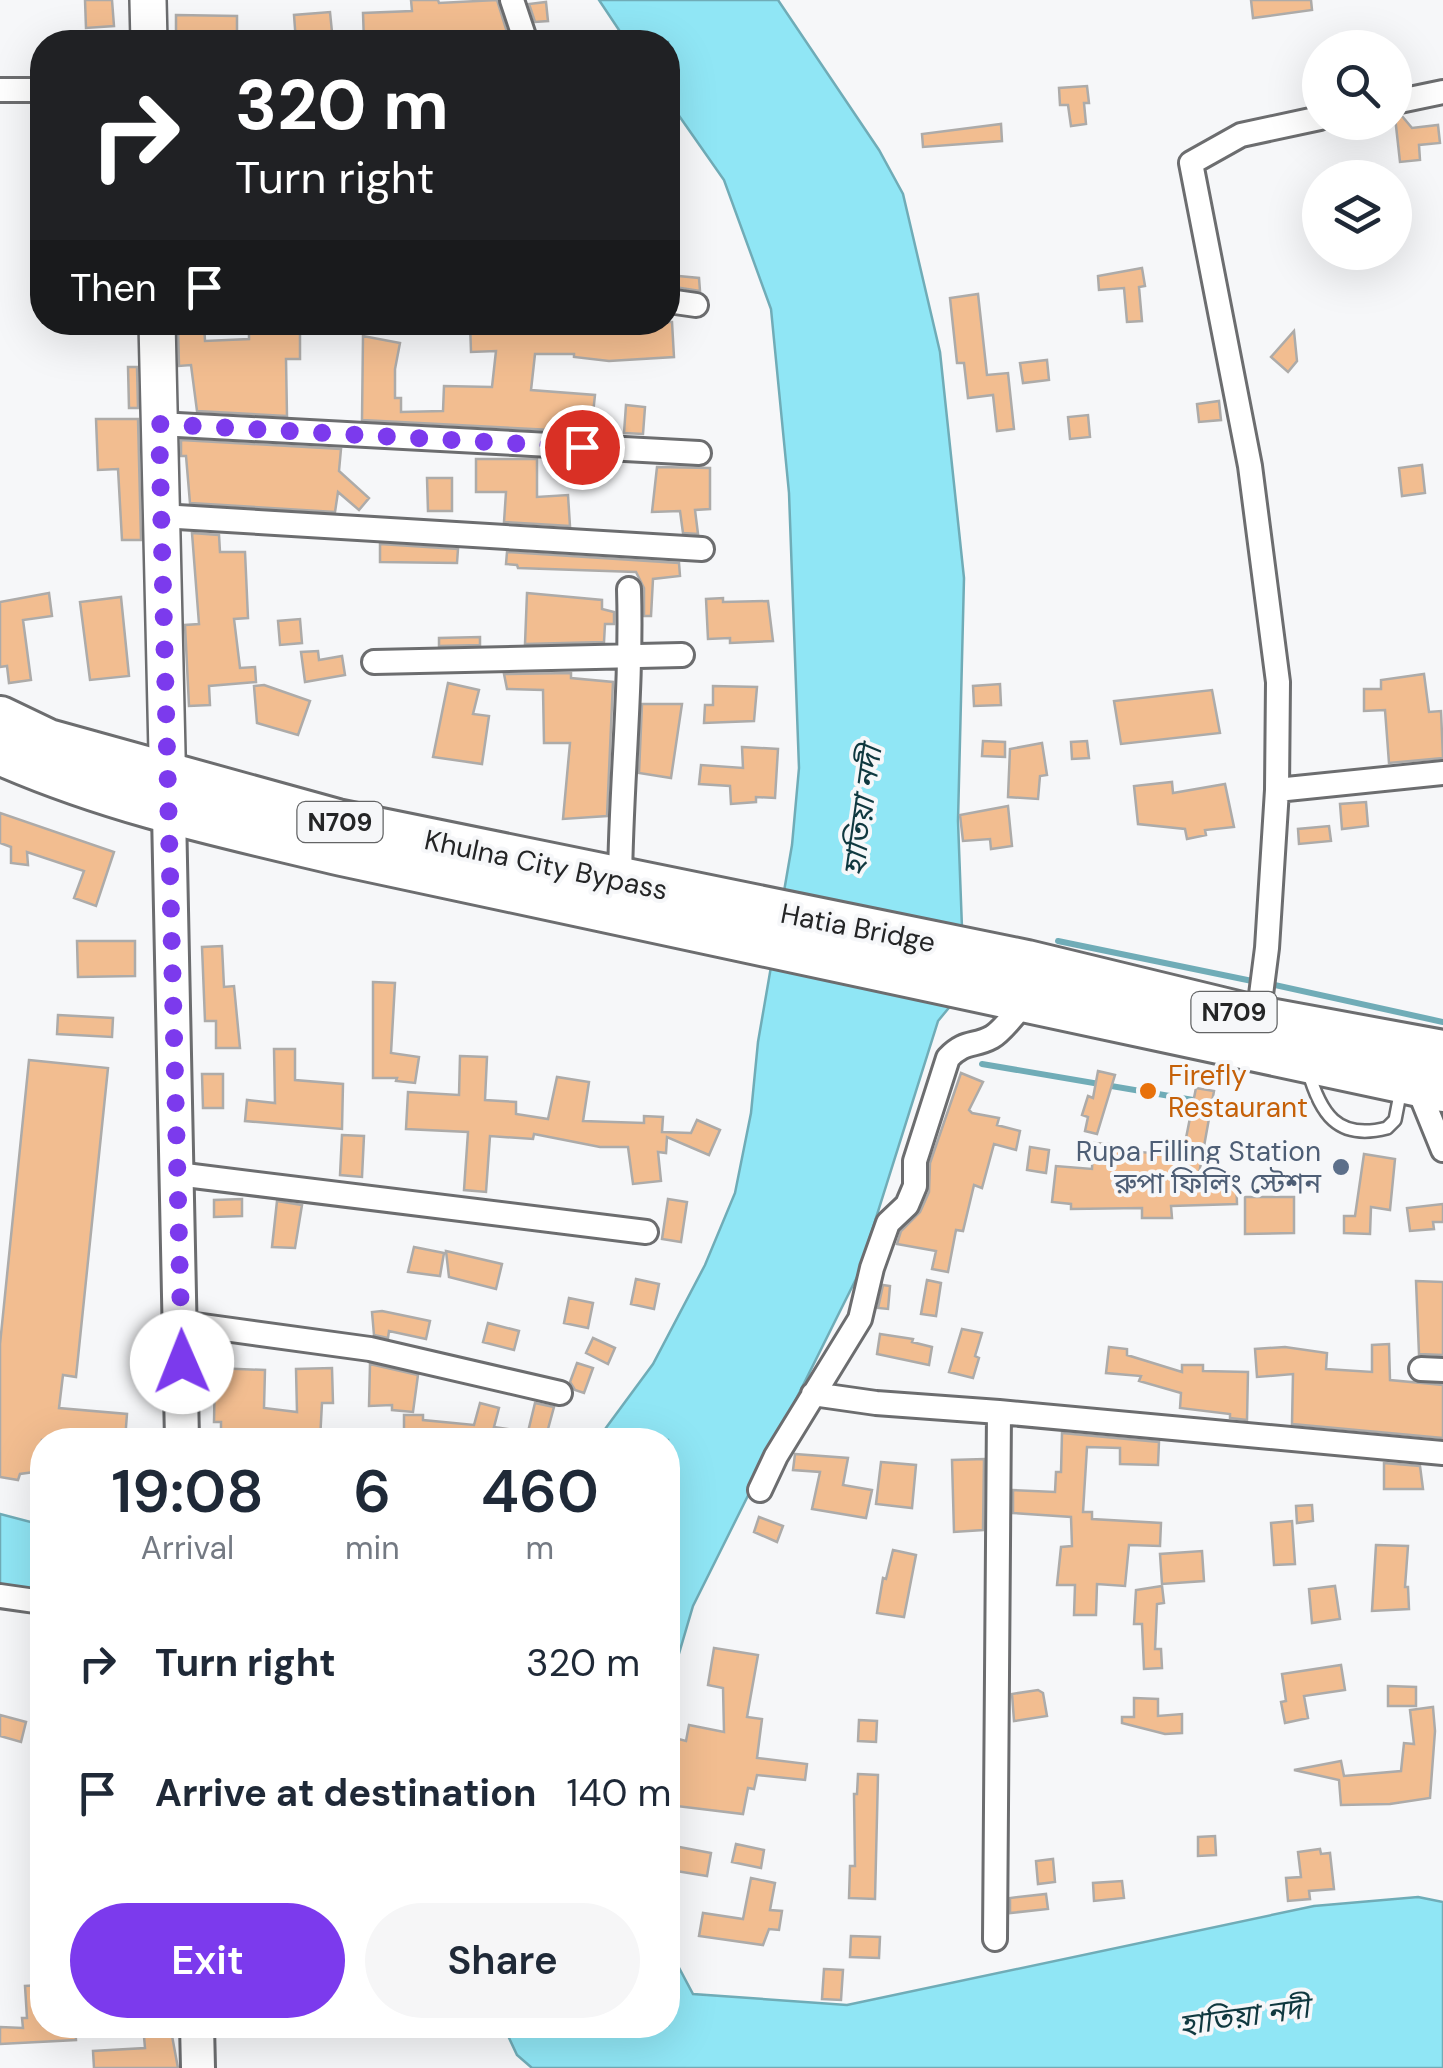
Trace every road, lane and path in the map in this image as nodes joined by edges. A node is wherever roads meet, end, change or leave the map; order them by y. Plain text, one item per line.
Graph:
1 (148, 0) edge
2 (512, 0) edge
3 (149, 30) edge
4 (522, 30) edge
5 (0, 90) edge
6 (30, 90) edge
7 (1443, 92) edge
8 (1412, 98) edge
9 (1302, 122) edge
10 (680, 303) edge
11 (696, 305) dead end
12 (157, 335) edge
13 (159, 424) junction
14 (699, 453) dead end
15 (161, 516) junction
16 (702, 549) dead end
17 (629, 590) dead end
18 (682, 655) dead end
19 (631, 656) junction
20 (374, 662) dead end
21 (0, 718) edge
22 (0, 753) edge
23 (1443, 773) edge
24 (1276, 790) junction
25 (168, 794) junction
26 (620, 880) junction
27 (687, 910) junction
28 (1024, 988) junction
29 (1258, 1018) junction
30 (1443, 1052) edge
31 (1306, 1061) junction
32 (1421, 1086) edge
33 (1443, 1150) edge
34 (177, 1174) junction
35 (646, 1232) dead end
36 (181, 1323) junction
37 (560, 1393) dead end
38 (813, 1394) junction
39 (999, 1412) junction
40 (182, 1428) edge
41 (1443, 1453) edge
42 (760, 1490) dead end
43 (0, 1596) edge
44 (30, 1600) edge
45 (996, 1938) dead end
46 (197, 2038) edge
47 (198, 2068) edge

1 - 3 main road
2 - 4 street
5 - 6 street
7 - 8 street
9 - 24 street
10 - 11 street
12 - 13 main road
13 - 14 street
13 - 15 main road
15 - 16 street
15 - 25 main road
17 - 19 street
18 - 19 street
19 - 20 street
19 - 26 street
21 - 25 highway, Khulna City Bypass / N709
22 - 25 highway, Khulna City Bypass / N709
23 - 24 street
24 - 29 street
25 - 26 highway, Khulna City Bypass / N709
25 - 27 highway, Khulna City Bypass / N709
25 - 34 street
26 - 27 highway, Khulna City Bypass / N709
27 - 28 highway, Hatia Bridge / N709
28 - 29 highway, N709
28 - 31 highway, N709
28 - 38 street
29 - 30 highway, N709
31 - 32 highway, N709
31 - 32 lane
32 - 33 street
34 - 35 street
34 - 36 street
36 - 37 street
36 - 40 street
38 - 39 street
38 - 42 street
39 - 41 street
39 - 45 street
43 - 44 street
46 - 47 street

